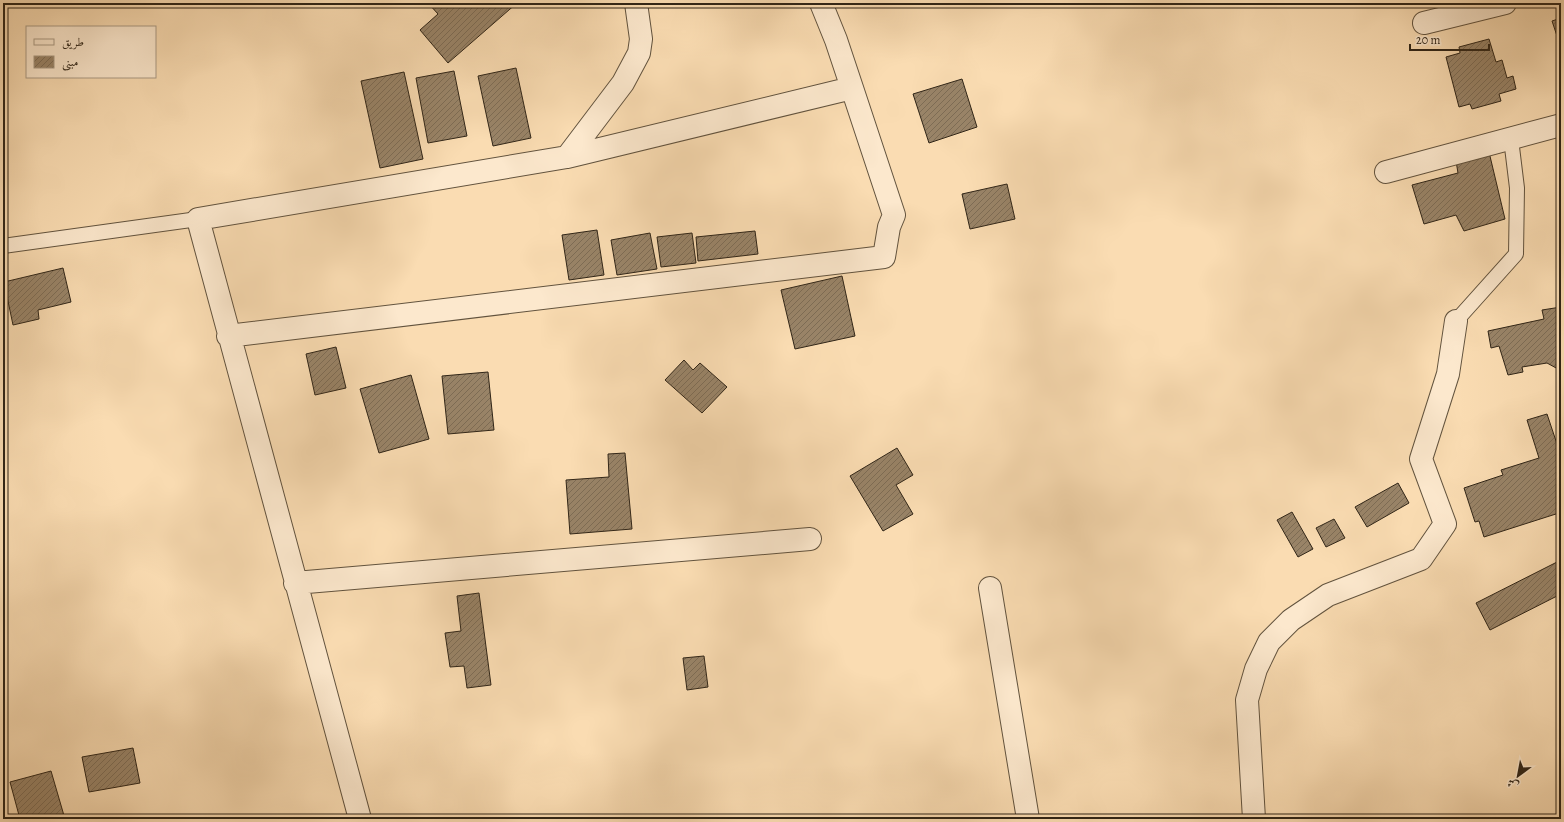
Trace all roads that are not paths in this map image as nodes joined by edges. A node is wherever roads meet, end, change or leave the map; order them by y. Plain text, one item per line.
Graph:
1 (636, 3) edge
2 (821, 3) edge
3 (1505, 3) edge
4 (1424, 23) dead end
5 (852, 88) junction
6 (1561, 125) edge
7 (1511, 139) junction
8 (567, 157) junction
9 (1386, 172) dead end
10 (198, 219) junction
11 (3, 246) edge
12 (1456, 321) joint
13 (228, 336) junction
14 (810, 540) dead end
15 (295, 583) junction
16 (990, 588) dead end
17 (360, 819) edge
18 (1028, 819) edge
19 (1254, 819) edge

1 - 8 street
2 - 5 street
3 - 4 street
5 - 8 street
5 - 13 street
6 - 7 street
7 - 9 street
7 - 12 lane
8 - 10 street
10 - 11 lane
10 - 13 street
12 - 19 street
13 - 15 street
14 - 15 street
15 - 17 street
16 - 18 street

